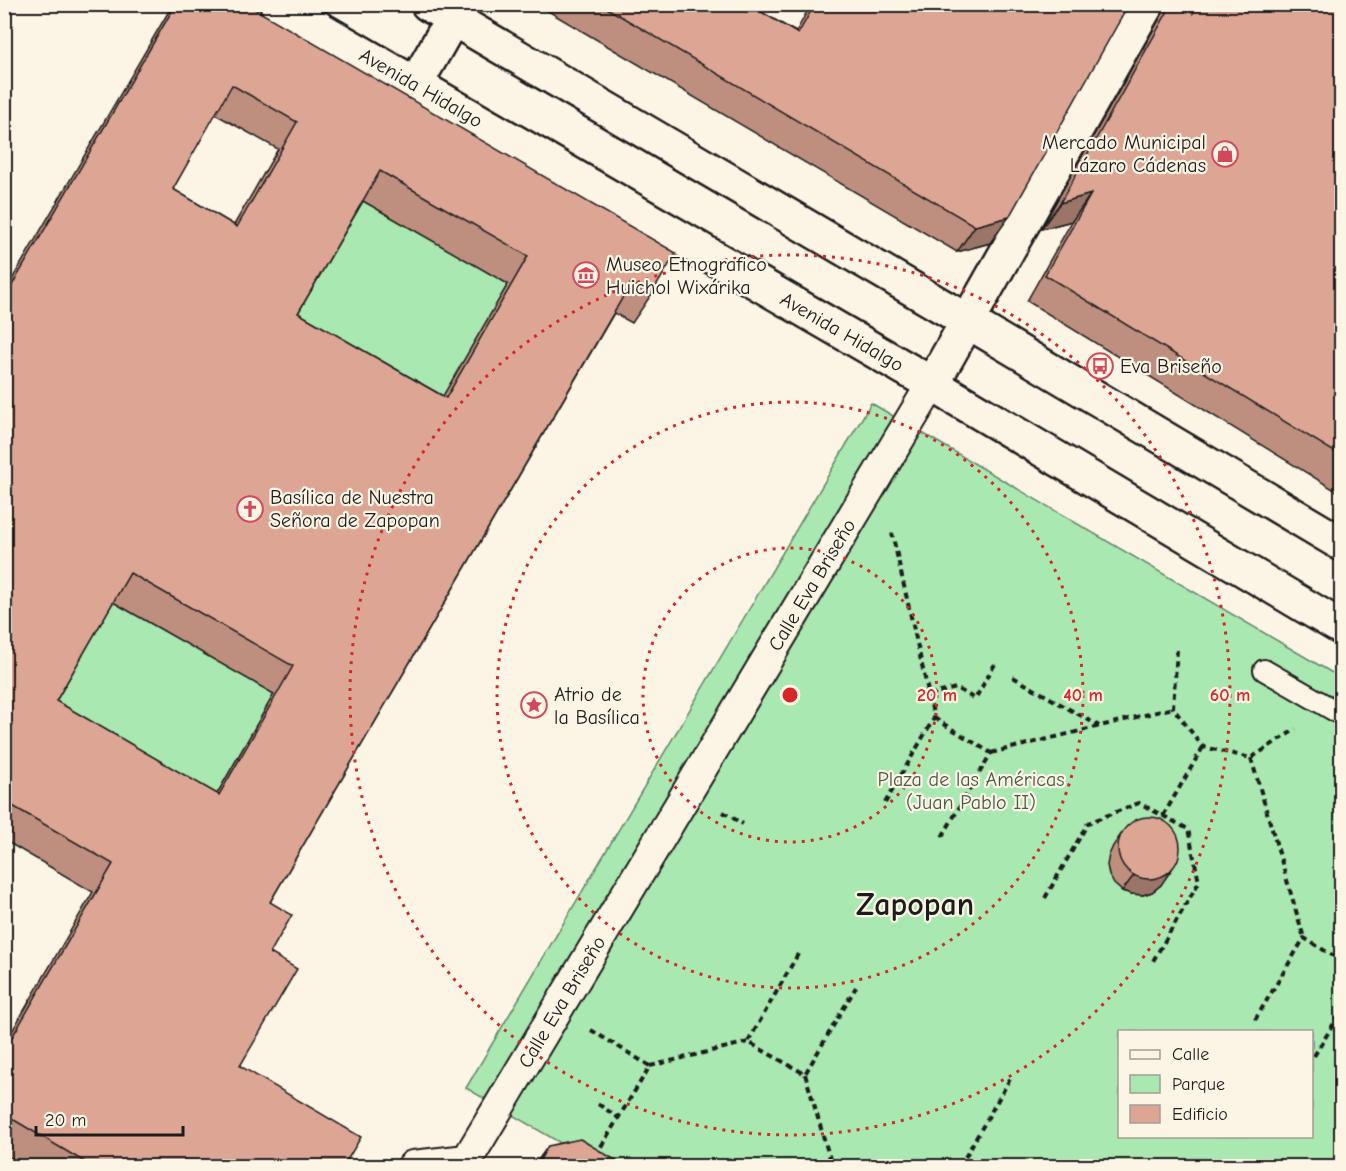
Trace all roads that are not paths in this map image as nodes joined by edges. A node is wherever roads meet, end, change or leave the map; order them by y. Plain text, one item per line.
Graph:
1 (277, 4) edge
2 (1147, 4) edge
3 (447, 9) edge
4 (415, 84) junction
5 (968, 321) junction
6 (932, 384) junction
7 (1341, 544) edge
8 (1341, 628) edge
9 (1264, 670) dead end
10 (1341, 716) edge
11 (468, 1163) edge
12 (413, 1167) edge

1 - 4 main road, Avenida Hidalgo
2 - 5 main road, Calle Eva Briseño
3 - 4 main road
3 - 5 main road
4 - 6 main road, Avenida Hidalgo
5 - 6 main road, Calle Eva Briseño
5 - 7 main road
6 - 8 main road, Avenida Hidalgo
6 - 11 street, Calle Eva Briseño
9 - 10 lane
11 - 12 street, Calle Eva Briseño

